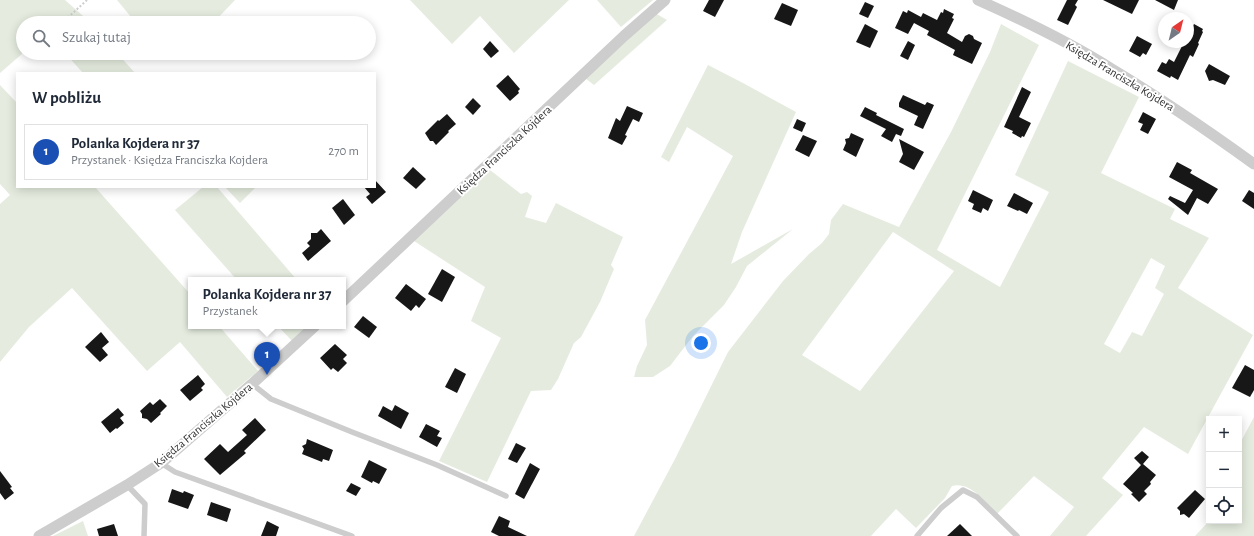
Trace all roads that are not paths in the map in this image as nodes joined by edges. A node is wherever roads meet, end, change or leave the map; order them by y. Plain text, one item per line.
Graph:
1 (665, 0) edge
2 (978, 0) edge
3 (1254, 164) edge
4 (346, 298) edge
5 (312, 329) edge
6 (252, 384) junction
7 (161, 463) junction
8 (127, 485) junction
9 (506, 496) dead end
10 (39, 536) edge
11 (144, 536) edge
12 (352, 536) edge
13 (917, 536) edge
14 (1017, 536) edge

1 - 4 street, Księdza Franciszka Kojdera
2 - 3 street, Księdza Franciszka Kojdera
5 - 6 street, Księdza Franciszka Kojdera
6 - 7 street, Księdza Franciszka Kojdera
6 - 9 lane
7 - 8 street, Księdza Franciszka Kojdera
7 - 12 lane
8 - 10 street, Księdza Franciszka Kojdera
8 - 11 lane
13 - 14 lane

